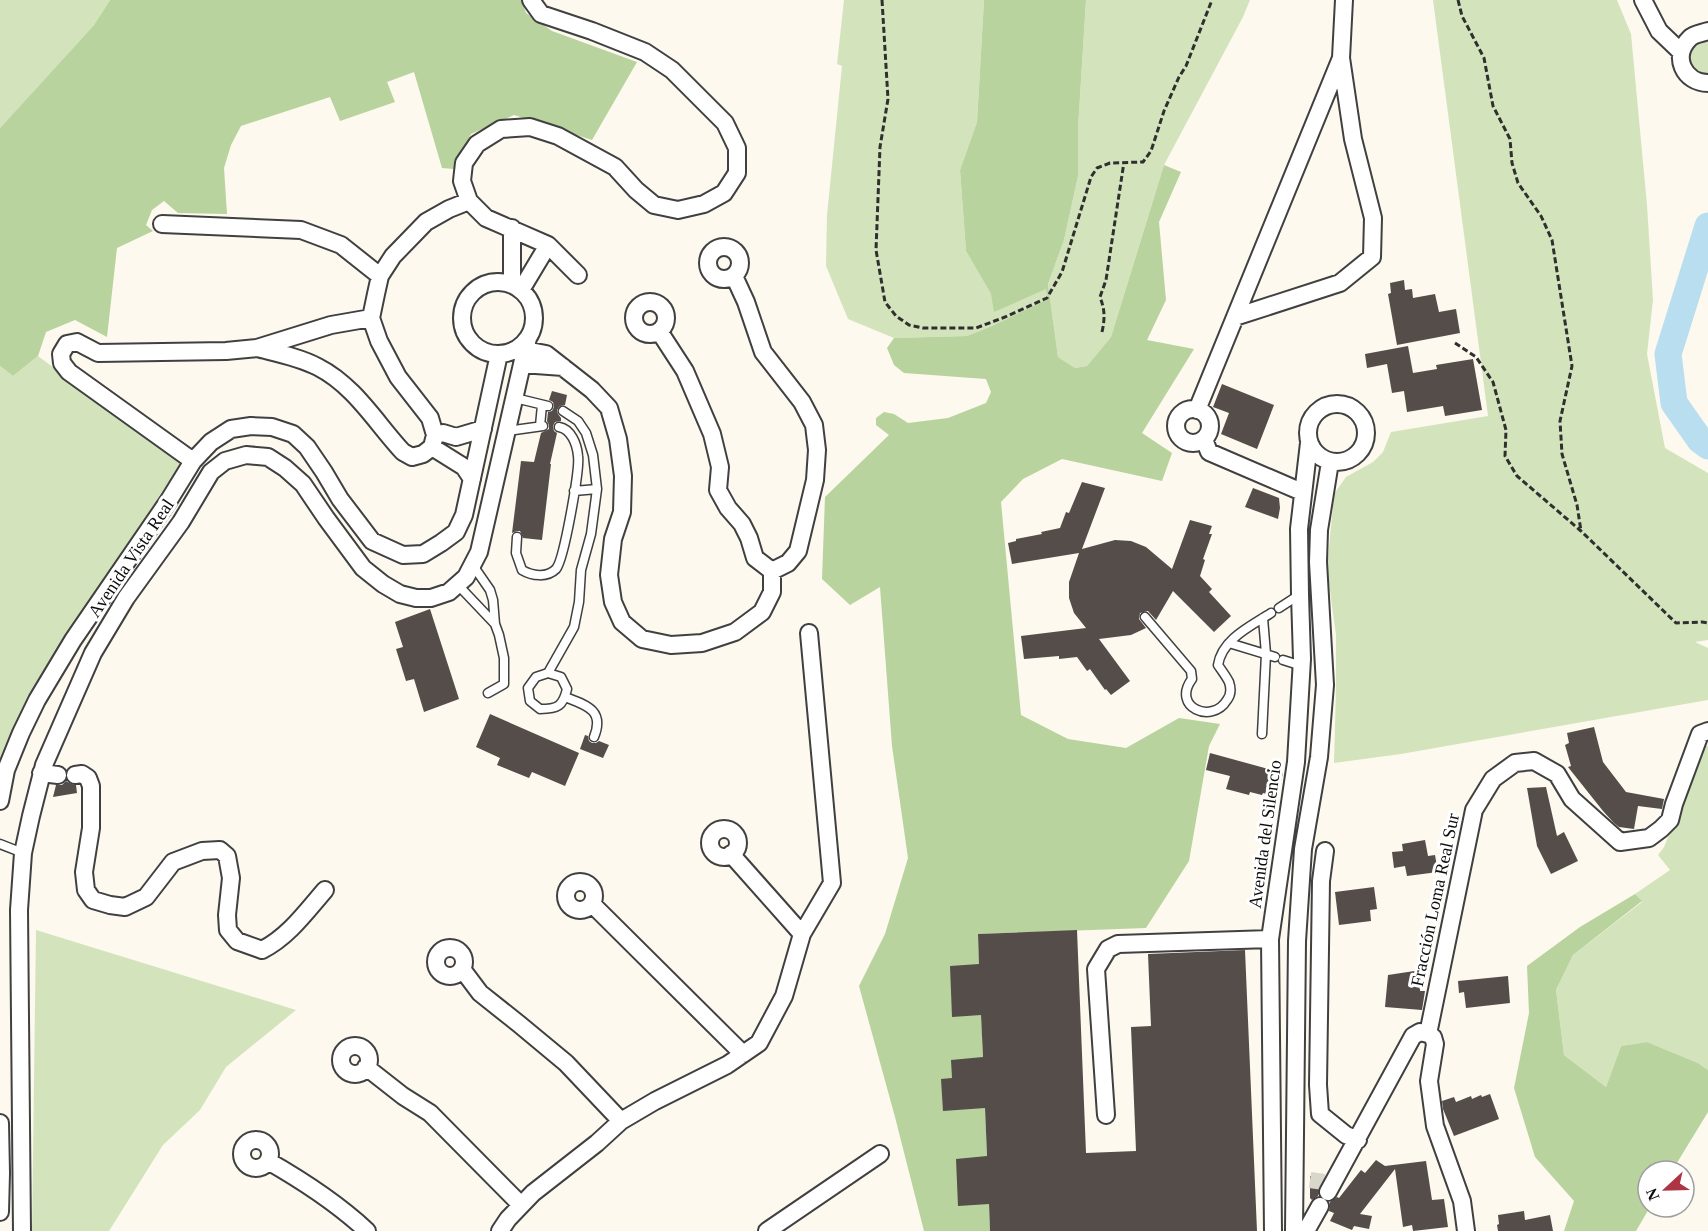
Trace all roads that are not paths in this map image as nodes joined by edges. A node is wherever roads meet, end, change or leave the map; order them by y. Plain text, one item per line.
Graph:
1 (531, 0) edge
2 (1344, 0) edge
3 (1643, 0) edge
4 (1708, 31) edge
5 (1681, 52) junction
6 (1341, 58) junction
7 (1708, 83) edge
8 (469, 201) junction
9 (162, 224) dead end
10 (512, 228) junction
11 (548, 245) junction
12 (578, 275) dead end
13 (380, 276) junction
14 (734, 276) dead end
15 (516, 287) junction
16 (1235, 317) junction
17 (371, 318) junction
18 (659, 331) dead end
19 (256, 348) junction
20 (525, 351) junction
21 (499, 354) junction
22 (514, 398) junction
23 (1197, 410) junction
24 (563, 411) dead end
25 (559, 427) dead end
26 (483, 429) junction
27 (507, 431) junction
28 (1204, 439) junction
29 (434, 441) junction
30 (1309, 443) junction
31 (593, 455) junction
32 (579, 457) junction
33 (193, 461) junction
34 (1330, 462) junction
35 (472, 479) junction
36 (597, 489) junction
37 (574, 491) junction
38 (1302, 492) junction
39 (340, 500) junction
40 (326, 518) junction
41 (518, 537) dead end
42 (472, 564) junction
43 (772, 571) junction
44 (457, 584) junction
45 (109, 586) junction
46 (490, 590) junction
47 (1300, 595) junction
48 (126, 598) junction
49 (473, 601) junction
50 (1145, 617) dead end
51 (1263, 618) junction
52 (495, 624) junction
53 (809, 633) dead end
54 (72, 640) junction
55 (1229, 643) junction
56 (93, 653) junction
57 (1266, 654) junction
58 (1302, 666) junction
59 (548, 673) junction
60 (488, 693) dead end
61 (565, 697) junction
62 (1708, 731) edge
63 (1262, 734) dead end
64 (594, 737) dead end
65 (41, 773) junction
66 (0, 801) edge
67 (0, 844) edge
68 (1325, 851) dead end
69 (23, 853) junction
70 (731, 854) dead end
71 (325, 890) dead end
72 (592, 904) dead end
73 (802, 934) junction
74 (1270, 939) junction
75 (462, 969) dead end
76 (1270, 1001) junction
77 (1296, 1003) junction
78 (1428, 1034) junction
79 (743, 1054) junction
80 (366, 1068) dead end
81 (1106, 1115) dead end
82 (621, 1121) junction
83 (0, 1123) edge
84 (1358, 1140) junction
85 (880, 1154) dead end
86 (268, 1161) dead end
87 (1318, 1187) junction
88 (521, 1205) junction
89 (0, 1212) edge
90 (22, 1231) edge
91 (367, 1231) edge
92 (500, 1231) edge
93 (767, 1231) edge
94 (1273, 1231) edge
95 (1294, 1231) edge
96 (1306, 1231) edge
97 (1466, 1231) edge

1 - 8 street
2 - 6 street
3 - 5 street
4 - 5 street
5 - 7 street
6 - 16 street
6 - 16 street
8 - 10 street
8 - 13 street
9 - 13 street
10 - 11 street
10 - 15 street
11 - 12 street
11 - 15 street
13 - 17 street
14 - 43 street
15 - 20 street
15 - 21 street
16 - 23 street
17 - 19 street
17 - 29 street
18 - 43 street
19 - 29 street
19 - 33 street
20 - 21 street
20 - 22 street, Avenida Vista Real
20 - 43 street
21 - 26 street, Avenida Vista Real
22 - 27 street, Avenida Vista Real
22 - 27 lane
23 - 28 street
23 - 28 street
24 - 31 lane
25 - 32 lane
26 - 29 street
26 - 35 street, Avenida Vista Real
27 - 42 street, Avenida Vista Real
28 - 38 street
29 - 35 street
30 - 34 street
30 - 34 street, Avenida del Silencio
30 - 38 street, Avenida del Silencio
31 - 32 lane
31 - 36 lane
32 - 37 lane
33 - 39 street, Avenida Vista Real
33 - 45 street, Avenida Vista Real
34 - 77 street
35 - 39 street, Avenida Vista Real
36 - 37 lane
36 - 59 lane
37 - 41 lane
38 - 47 street, Avenida del Silencio
39 - 40 street
40 - 44 street, Avenida Vista Real
40 - 48 street, Avenida Vista Real
42 - 44 street, Avenida Vista Real
42 - 46 lane
44 - 49 lane
45 - 48 street
45 - 54 street, Avenida Vista Real
46 - 49 lane
46 - 52 lane
47 - 51 lane
47 - 58 street, Avenida del Silencio
48 - 56 street, Avenida Vista Real
49 - 52 lane
50 - 55 lane
51 - 55 lane
51 - 57 lane
52 - 60 lane
53 - 73 street
54 - 56 street
54 - 66 street, Avenida Vista Real
55 - 57 lane
56 - 65 street, Avenida Vista Real
57 - 58 lane
57 - 63 lane
58 - 74 street, Avenida del Silencio
59 - 61 lane
59 - 61 lane
61 - 64 lane
62 - 78 street, Fracción Loma Real Sur
65 - 69 street, Avenida Vista Real
65 - 71 street
67 - 69 lane
68 - 84 street
69 - 90 street, Avenida Vista Real
70 - 73 street
72 - 79 street
73 - 79 street
74 - 76 street, Avenida del Silencio
74 - 81 street
75 - 82 street
76 - 77 street
76 - 94 street, Avenida del Silencio
77 - 87 street
78 - 84 street
78 - 97 street, Fracción Loma Real Sur
79 - 82 street
80 - 88 street
82 - 88 street
83 - 89 street
84 - 87 street
85 - 93 street
86 - 91 street
87 - 95 street
87 - 96 street
88 - 92 street

